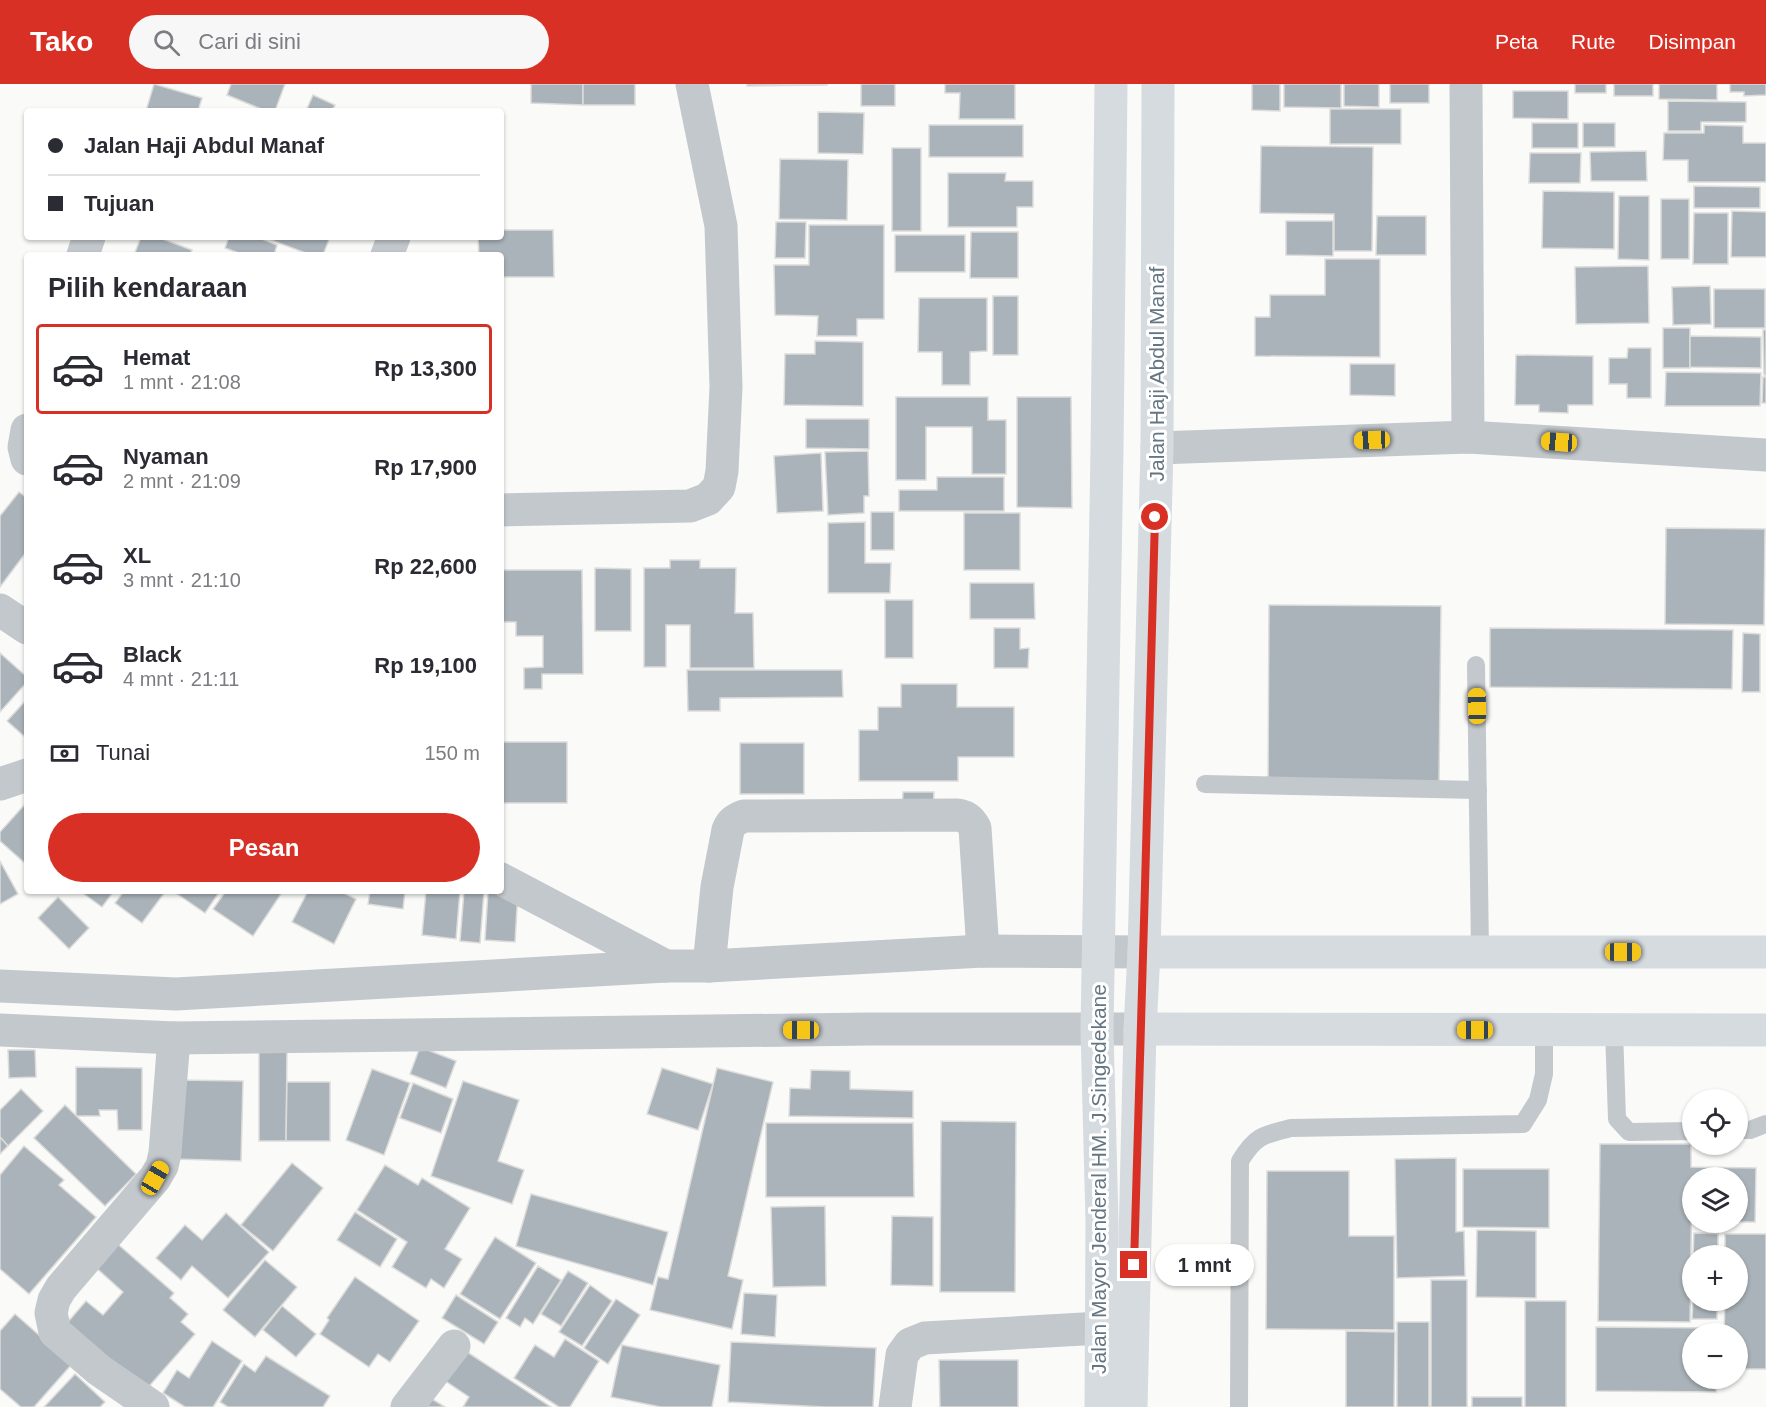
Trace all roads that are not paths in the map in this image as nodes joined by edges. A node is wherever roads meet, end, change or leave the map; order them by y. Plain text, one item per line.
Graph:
1 (692, 84) edge
2 (1112, 84) edge
3 (1158, 84) edge
4 (1466, 84) edge
5 (1468, 437) junction
6 (1157, 448) junction
7 (1766, 455) edge
8 (504, 510) edge
9 (0, 610) edge
10 (24, 626) edge
11 (1476, 665) dead end
12 (24, 776) edge
13 (0, 783) edge
14 (1205, 784) dead end
15 (1478, 790) junction
16 (504, 881) edge
17 (983, 951) junction
18 (1098, 952) junction
19 (1144, 952) junction
20 (1480, 952) junction
21 (1766, 952) edge
22 (666, 966) junction
23 (709, 966) junction
24 (5, 986) edge
25 (5, 1029) edge
26 (1140, 1029) junction
27 (1097, 1030) junction
28 (1544, 1030) junction
29 (1614, 1030) junction
30 (1766, 1030) edge
31 (174, 1038) junction
32 (1766, 1124) edge
33 (1748, 1130) edge
34 (1682, 1131) edge
35 (1101, 1328) junction
36 (454, 1346) dead end
37 (153, 1407) edge
38 (407, 1407) edge
39 (895, 1407) edge
40 (1101, 1407) edge
41 (1131, 1407) edge
42 (1239, 1407) edge

1 - 8 street
2 - 18 main road
3 - 6 main road, Jalan Haji Abdul Manaf
4 - 5 street
5 - 6 street
5 - 7 street
6 - 19 main road, Jalan Haji Abdul Manaf
9 - 10 street
11 - 15 lane
12 - 13 street
14 - 15 lane
15 - 20 lane
16 - 22 street
17 - 18 street
17 - 23 street
17 - 23 street
18 - 19 street
18 - 27 main road, Jalan Mayor Jenderal HM. J.Singedekane
19 - 20 main road
19 - 26 main road, Jalan Mayor Jenderal HM. J.Singedekane
20 - 21 main road
22 - 23 street
22 - 24 street
24 - 25 street
25 - 31 street
26 - 27 street
26 - 28 main road
26 - 41 main road, Jalan Mayor Jenderal HM. J.Singedekane
27 - 31 street
27 - 35 main road, Jalan Mayor Jenderal HM. J.Singedekane
28 - 29 main road
28 - 42 lane
29 - 30 main road
29 - 34 lane
31 - 37 street
32 - 33 lane
35 - 39 street
35 - 40 main road, Jalan Mayor Jenderal HM. J.Singedekane
36 - 38 street

